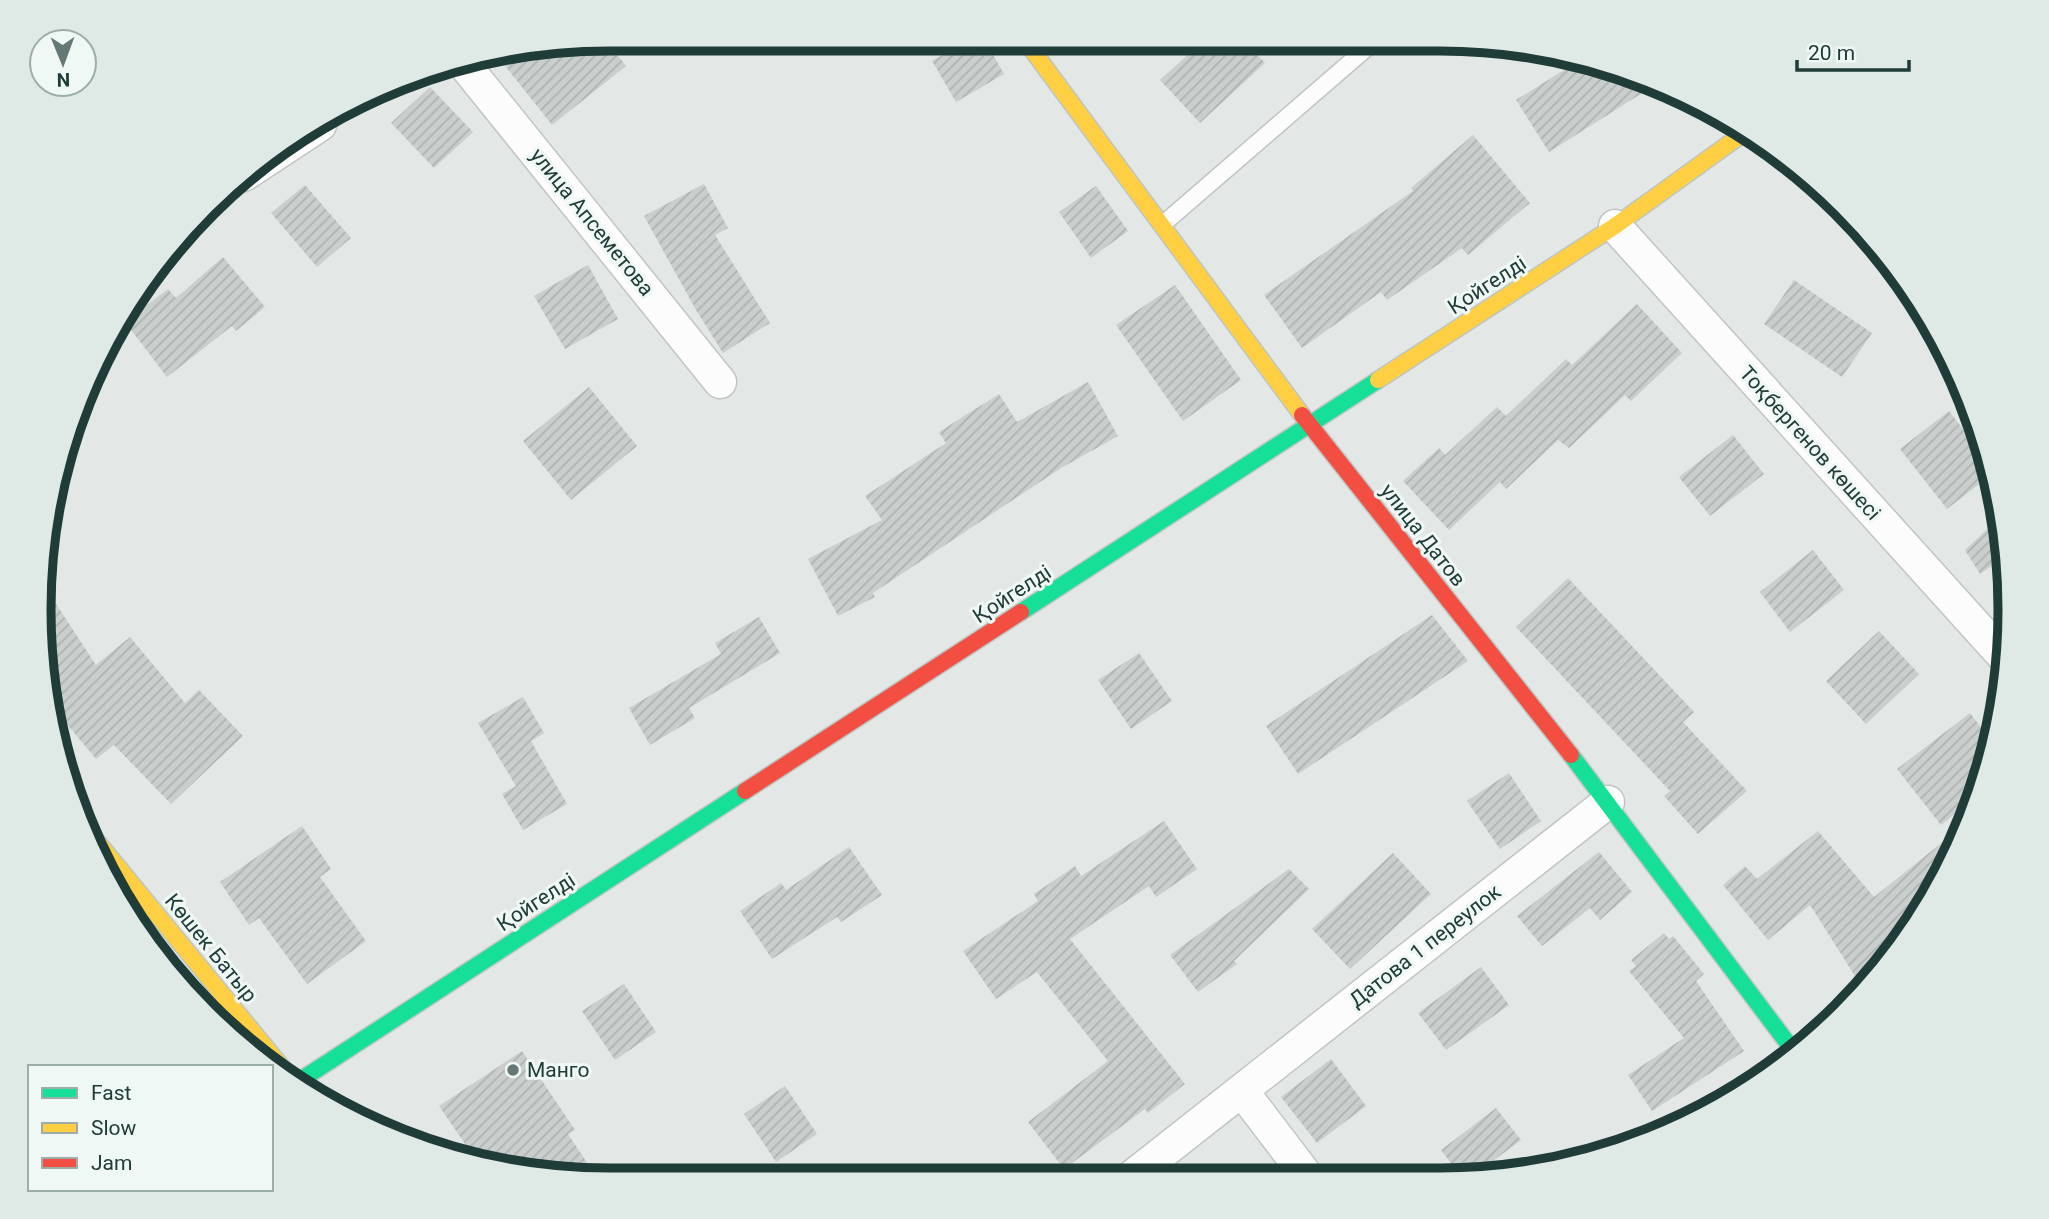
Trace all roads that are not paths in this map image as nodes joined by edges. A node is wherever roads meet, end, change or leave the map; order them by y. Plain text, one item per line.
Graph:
1 (1033, 51) edge
2 (1363, 51) edge
3 (468, 69) edge
4 (1738, 137) edge
5 (1162, 225) junction
6 (1615, 226) junction
7 (720, 382) dead end
8 (1310, 426) junction
9 (1997, 649) edge
10 (1608, 802) junction
11 (106, 852) edge
12 (1789, 1045) edge
13 (271, 1054) edge
14 (306, 1078) edge
15 (1242, 1091) junction
16 (1143, 1168) edge
17 (1301, 1168) edge

1 - 5 street, улица Датов
2 - 5 lane
3 - 7 street, улица Апсеметова
4 - 6 street, Қойгелді
5 - 8 street, улица Датов
6 - 8 street, Қойгелді
6 - 9 street, Тоқбергенов көшесі
8 - 10 street, улица Датов
8 - 14 street, Қойгелді
10 - 12 street, улица Датов
10 - 15 street, Датова 1 переулок
11 - 13 street, Көшек Батыр
15 - 16 street, Датова 1 переулок
15 - 17 street

